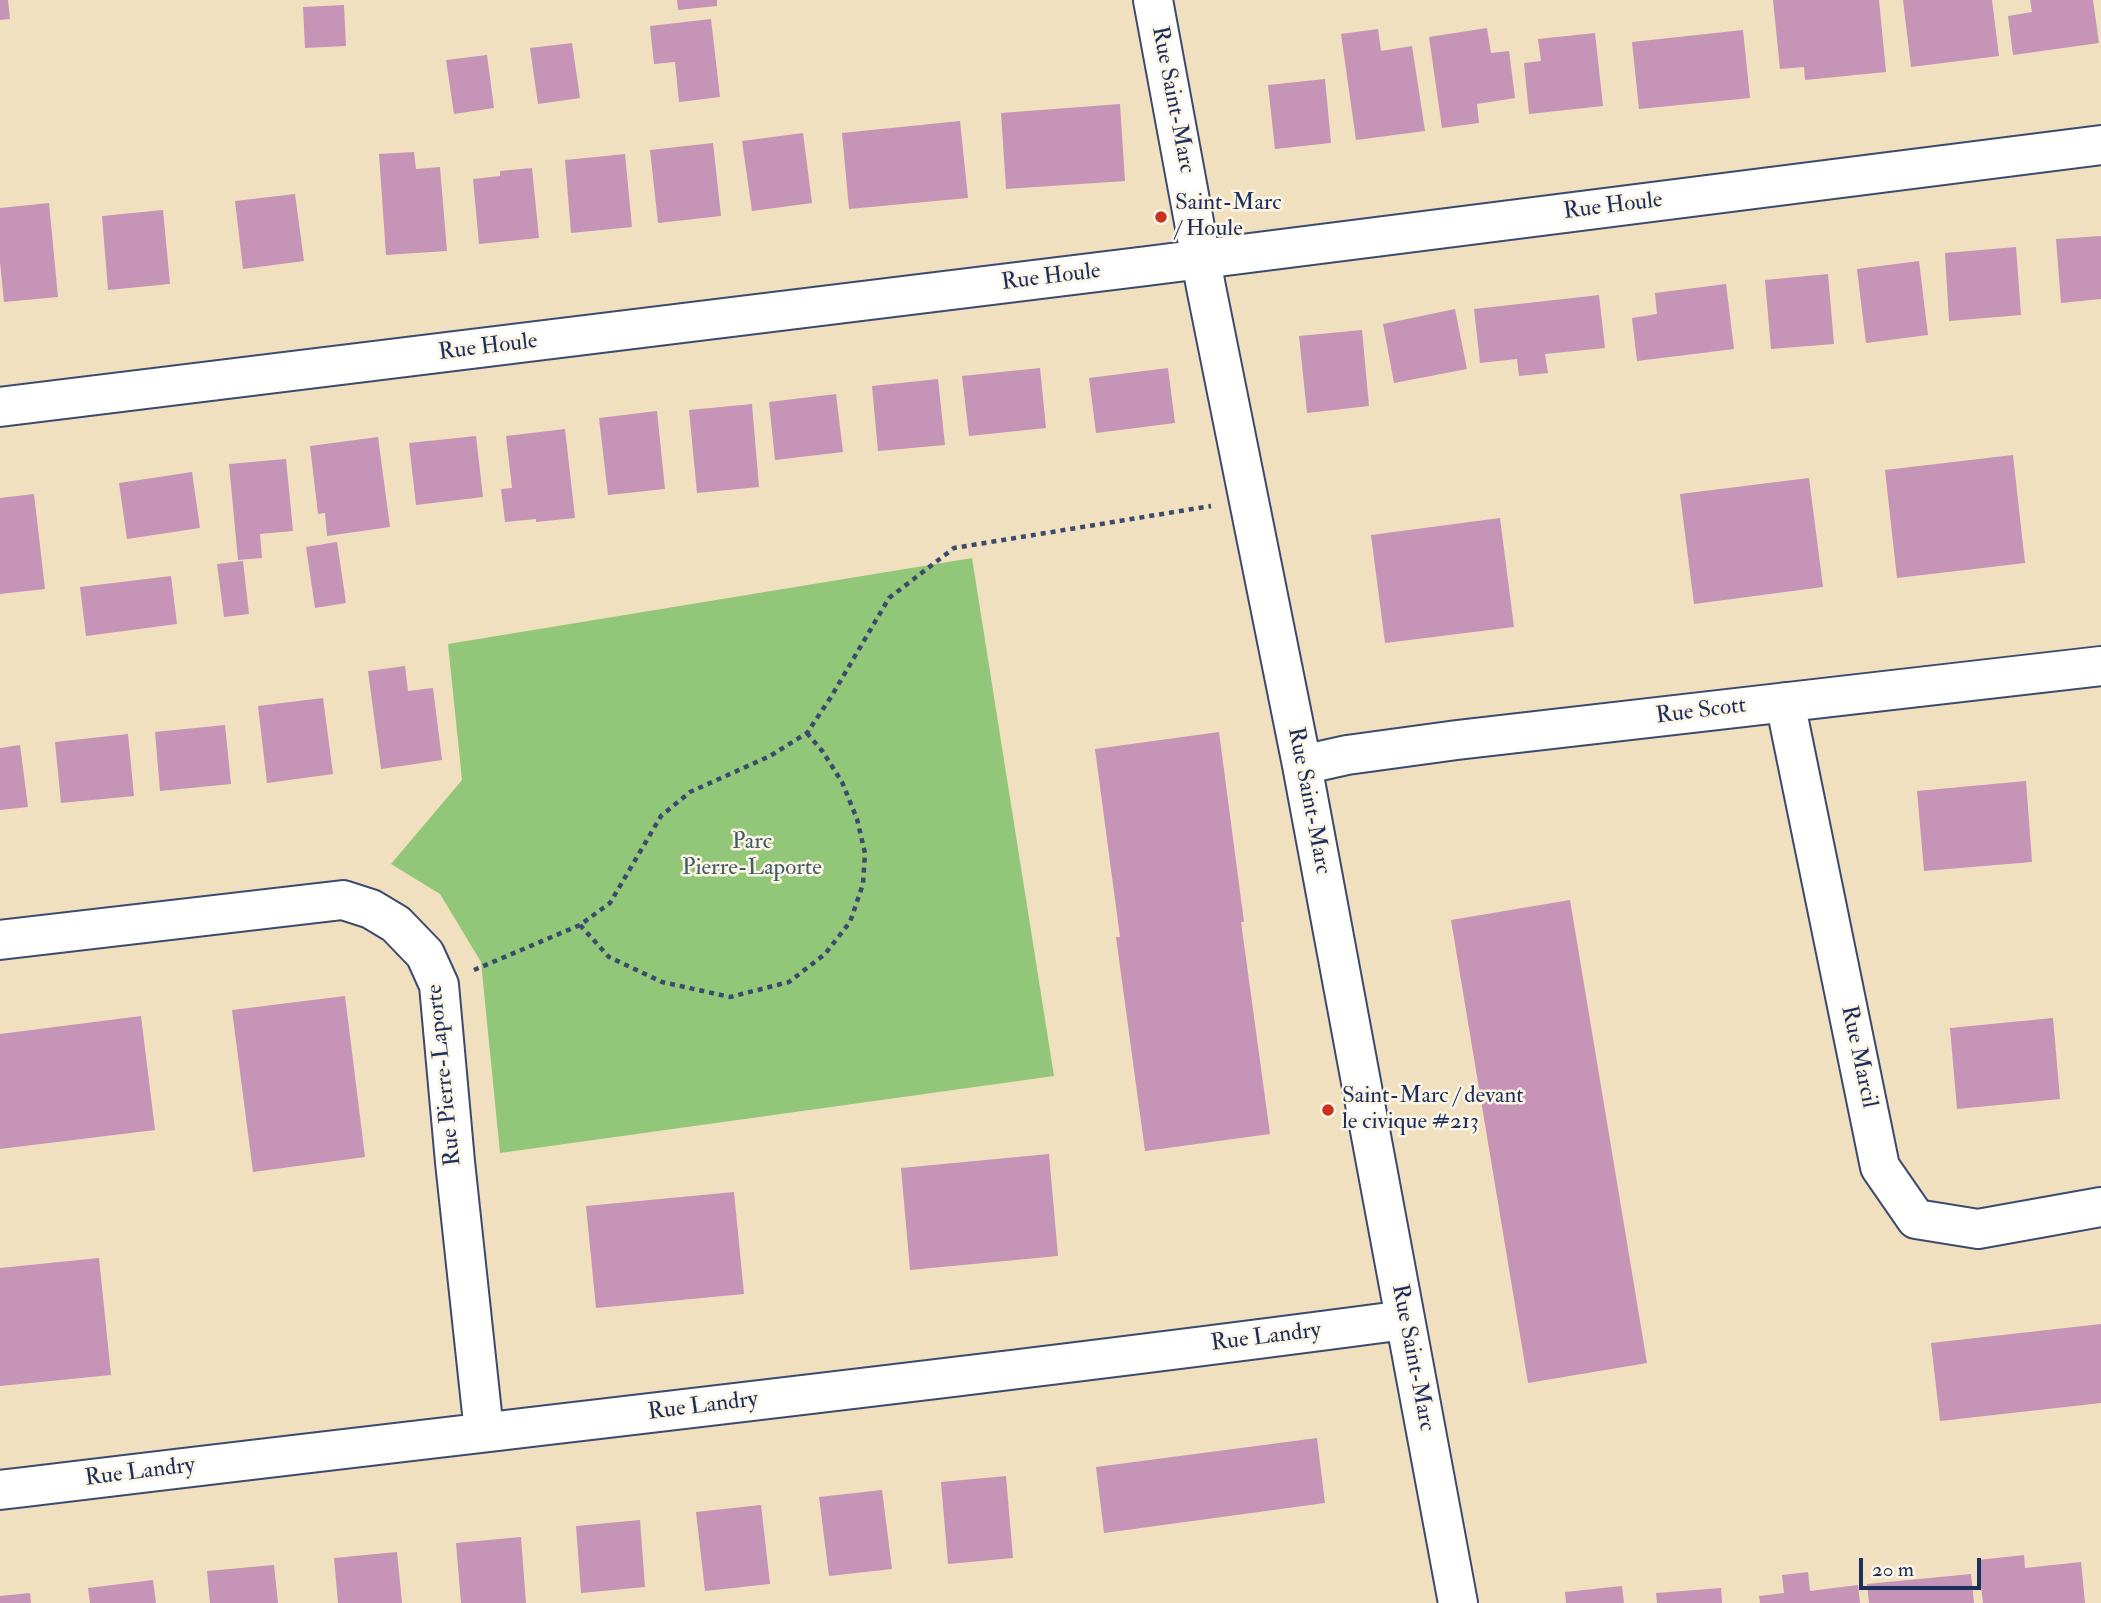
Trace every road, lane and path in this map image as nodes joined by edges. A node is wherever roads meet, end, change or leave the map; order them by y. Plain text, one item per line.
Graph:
1 (1153, 0) edge
2 (2101, 145) edge
3 (1202, 258) junction
4 (0, 407) edge
5 (1212, 506) dead end
6 (2101, 666) edge
7 (1785, 702) junction
8 (807, 733) junction
9 (1302, 765) junction
10 (580, 925) junction
11 (0, 940) edge
12 (439, 985) junction
13 (2101, 1207) edge
14 (1405, 1320) junction
15 (485, 1432) junction
16 (0, 1490) edge
17 (1458, 1603) edge

1 - 3 street, Rue Saint-Marc
2 - 3 street, Rue Houle
3 - 4 street, Rue Houle
3 - 9 street, Rue Saint-Marc
5 - 8 path
6 - 7 street, Rue Scott
7 - 9 street, Rue Scott
7 - 13 street, Rue Marcil
8 - 10 path
8 - 10 path
9 - 14 street, Rue Saint-Marc
10 - 12 path
11 - 12 street, Rue Pierre-Laporte
12 - 15 street, Rue Pierre-Laporte
14 - 15 street, Rue Landry
14 - 17 street, Rue Saint-Marc
15 - 16 street, Rue Landry

